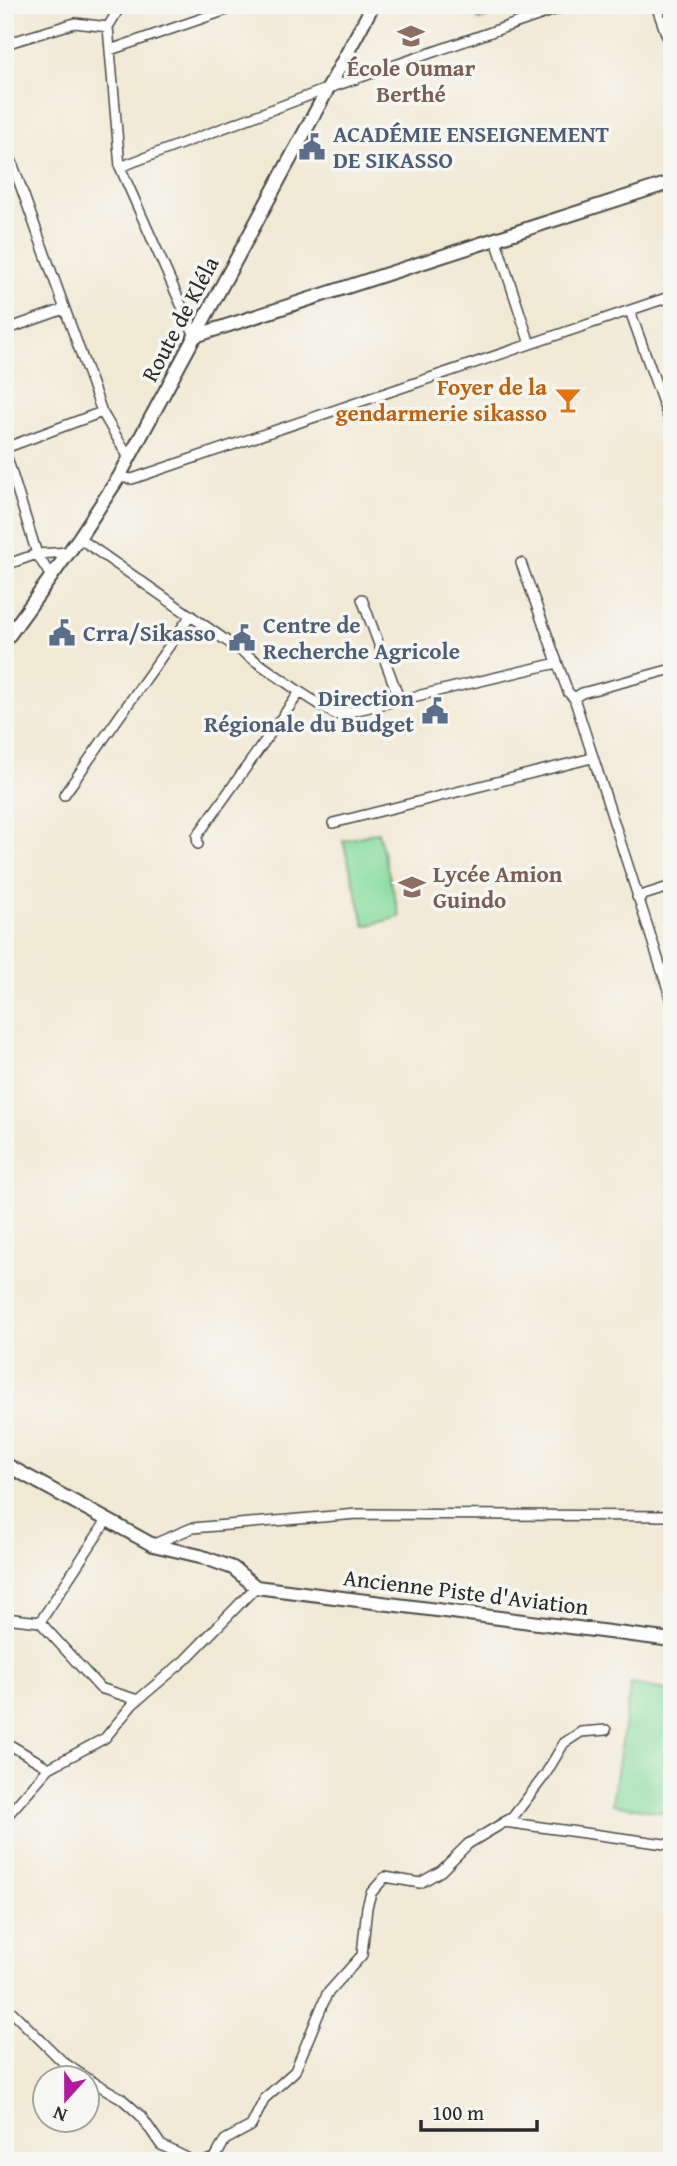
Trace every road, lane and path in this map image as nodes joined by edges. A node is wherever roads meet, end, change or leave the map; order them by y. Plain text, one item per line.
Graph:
1 (121, 5) edge
2 (241, 5) edge
3 (373, 5) edge
4 (569, 5) edge
5 (656, 5) edge
6 (108, 27) junction
7 (5, 44) edge
8 (110, 50) junction
9 (672, 51) edge
10 (329, 88) junction
11 (5, 142) edge
12 (120, 167) junction
13 (672, 182) edge
14 (496, 240) junction
15 (672, 296) edge
16 (64, 309) junction
17 (630, 311) junction
18 (5, 330) edge
19 (195, 336) junction
20 (530, 344) junction
21 (102, 412) junction
22 (672, 428) edge
23 (5, 450) edge
24 (129, 458) junction
25 (119, 477) junction
26 (79, 538) junction
27 (70, 551) junction
28 (37, 554) junction
29 (522, 563) dead end
30 (5, 565) edge
31 (52, 578) junction
32 (362, 599) dead end
33 (191, 615) junction
34 (5, 641) edge
35 (557, 663) junction
36 (672, 669) edge
37 (300, 692) junction
38 (574, 698) junction
39 (400, 701) junction
40 (592, 758) junction
41 (64, 795) dead end
42 (333, 823) dead end
43 (198, 844) dead end
44 (672, 886) edge
45 (638, 897) junction
46 (672, 1002) edge
47 (5, 1464) edge
48 (672, 1516) edge
49 (107, 1520) junction
50 (153, 1545) junction
51 (256, 1587) junction
52 (5, 1618) edge
53 (40, 1622) junction
54 (672, 1640) edge
55 (138, 1700) junction
56 (606, 1730) dead end
57 (5, 1742) edge
58 (49, 1768) junction
59 (5, 1818) edge
60 (504, 1822) junction
61 (672, 1845) edge
62 (5, 2005) edge
63 (66, 2064) edge
64 (102, 2087) edge
65 (213, 2160) edge
66 (194, 2161) edge

1 - 6 street
2 - 8 street
3 - 10 street, Route de Kléla
4 - 10 street
5 - 9 street
6 - 7 street
6 - 8 street
8 - 12 street
10 - 12 street
10 - 19 street, Route de Kléla
11 - 16 street
12 - 19 street
13 - 14 street
14 - 19 street
14 - 20 street
15 - 17 street
16 - 18 street
16 - 21 street
17 - 20 street
17 - 22 street
19 - 24 street, Route de Kléla
20 - 25 street
21 - 23 street
21 - 24 street
23 - 28 street
24 - 25 street, Route de Kléla
25 - 26 street, Route de Kléla
26 - 27 street, Route de Kléla
26 - 33 street
27 - 28 street
27 - 31 street, Route de Kléla
28 - 30 street
28 - 31 street
29 - 35 street
31 - 34 street, Route de Kléla
32 - 39 street
33 - 37 street
33 - 41 street
35 - 38 street
35 - 39 street
36 - 38 street
37 - 39 street
37 - 43 street
38 - 40 street
40 - 42 street
40 - 45 street
44 - 45 street
45 - 46 street
47 - 49 street
48 - 50 street
49 - 50 street
49 - 53 street
50 - 51 street
51 - 54 street, Ancienne Piste d'Aviation
51 - 55 street
52 - 53 street
53 - 55 street
55 - 58 street
56 - 60 street
57 - 58 street
58 - 59 street
60 - 61 street
60 - 65 street
62 - 63 street
64 - 66 street

